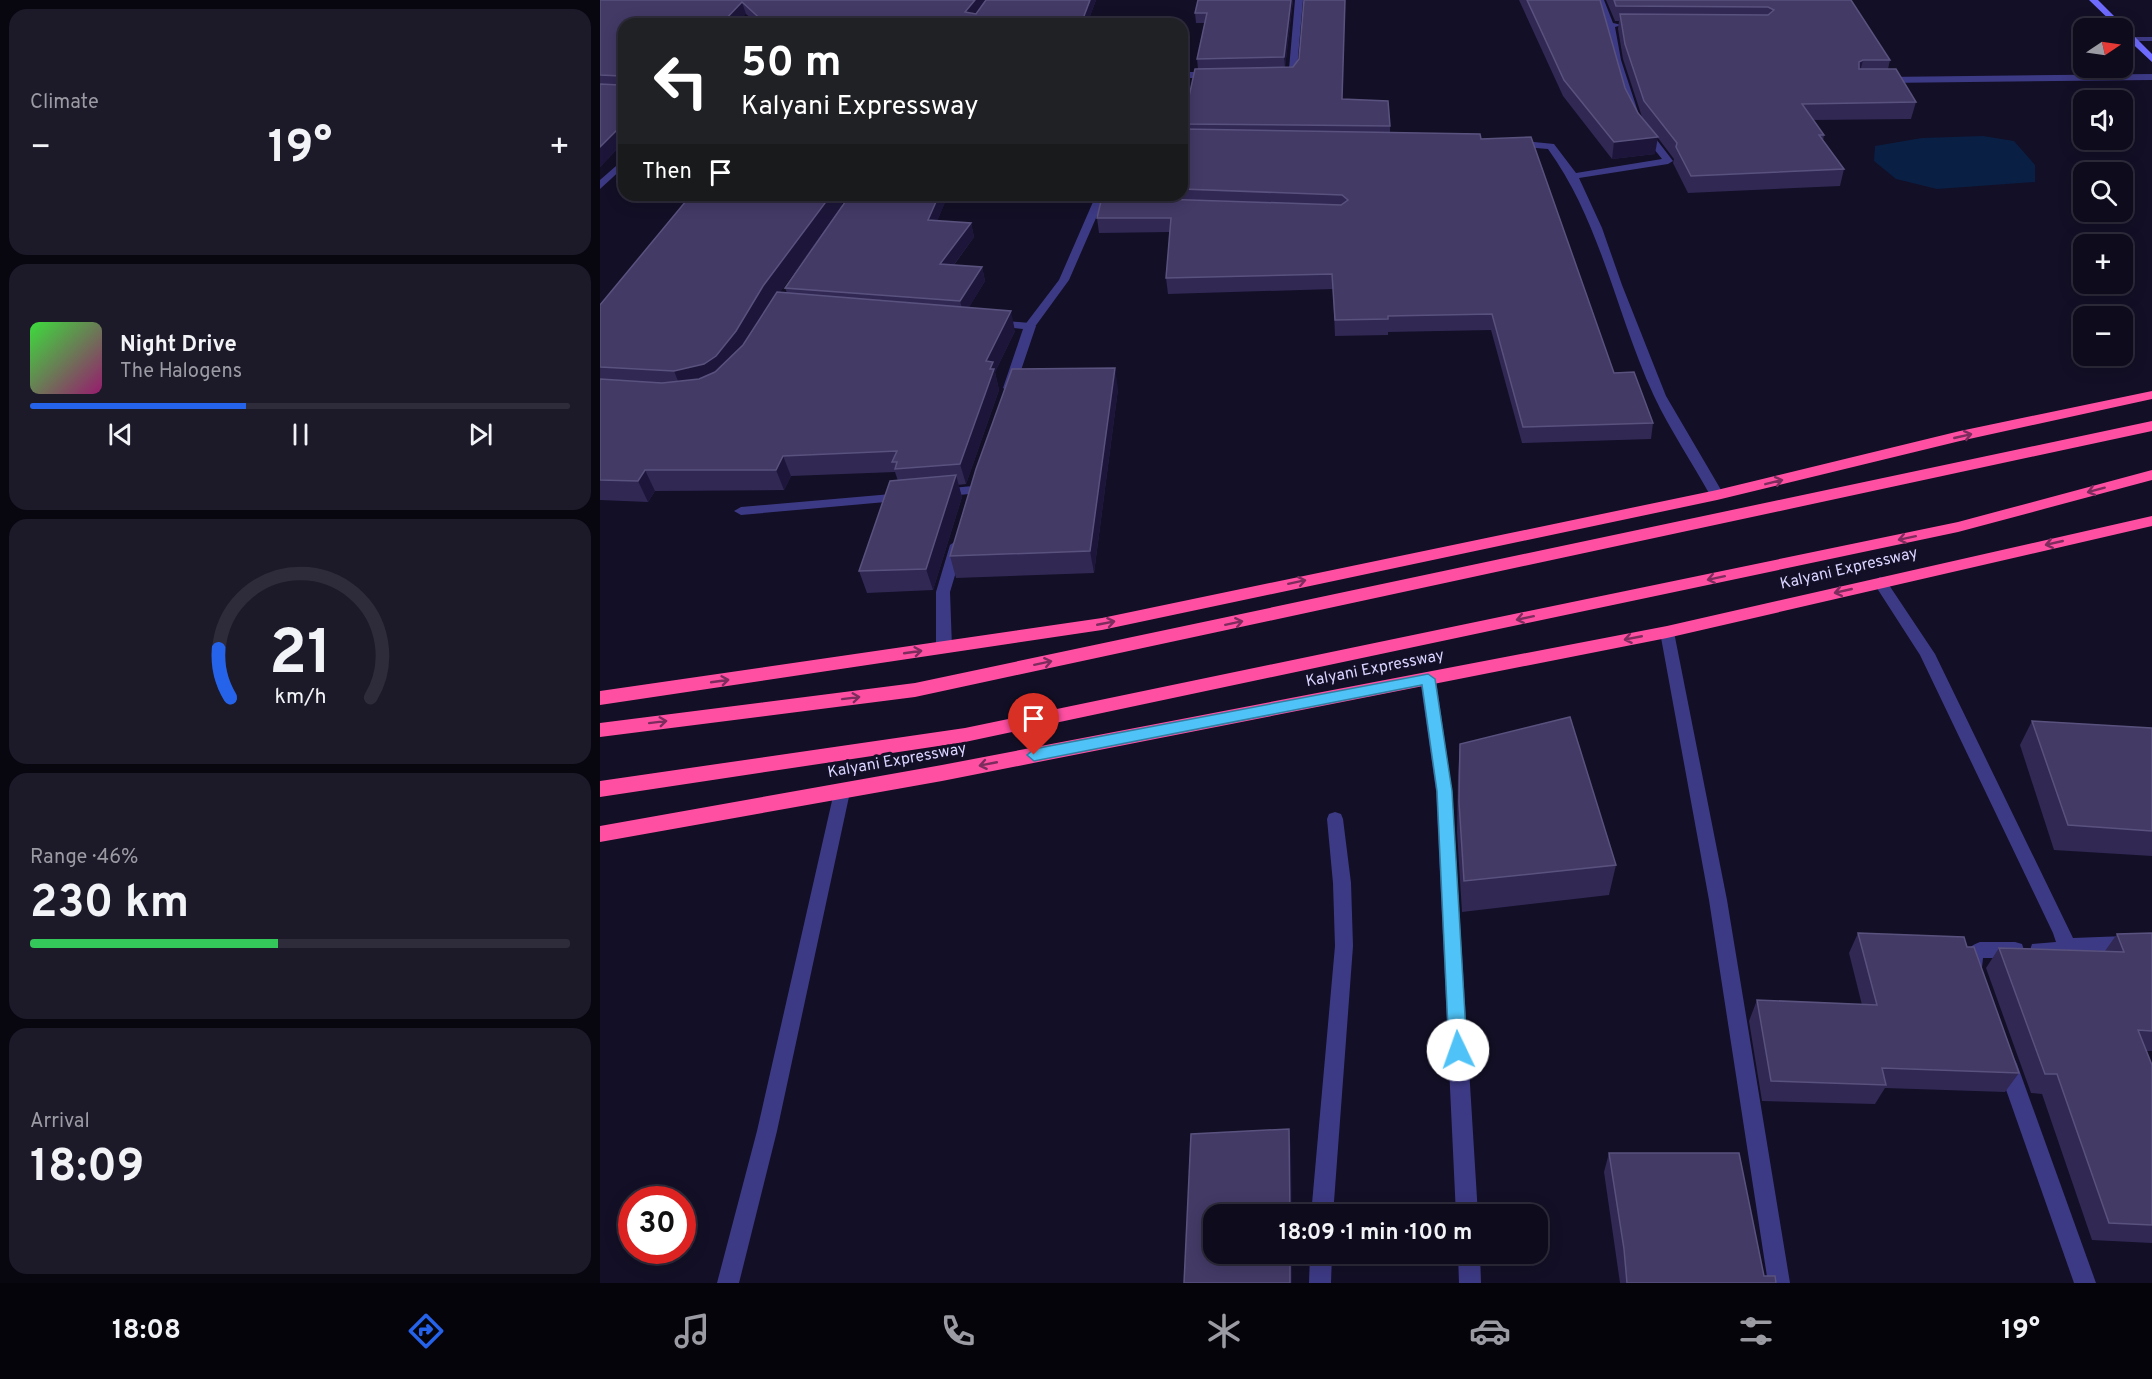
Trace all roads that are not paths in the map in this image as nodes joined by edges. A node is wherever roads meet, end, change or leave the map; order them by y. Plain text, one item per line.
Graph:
1 (1299, 0) edge
2 (1600, 0) edge
3 (2093, 0) edge
4 (2111, 18) edge
5 (1610, 25) junction
6 (1634, 25) edge
7 (2133, 39) edge
8 (2152, 39) edge
9 (2133, 40) edge
10 (2152, 58) edge
11 (1891, 71) edge
12 (1188, 75) edge
13 (1227, 75) edge
14 (1273, 75) edge
15 (2152, 77) edge
16 (1878, 80) edge
17 (1896, 80) junction
18 (1498, 143) edge
19 (618, 168) edge
20 (1573, 176) junction
21 (600, 186) edge
22 (1101, 201) edge
23 (986, 323) edge
24 (1030, 326) junction
25 (2152, 395) edge
26 (1004, 402) edge
27 (2152, 426) edge
28 (2152, 475) edge
29 (974, 490) edge
30 (1717, 495) junction
31 (741, 512) dead end
32 (2152, 521) edge
33 (960, 535) edge
34 (1880, 582) junction
35 (1667, 632) junction
36 (944, 648) junction
37 (1428, 679) junction
38 (600, 698) edge
39 (600, 730) edge
40 (600, 789) edge
41 (842, 792) junction
42 (1335, 819) dead end
43 (600, 834) edge
44 (2152, 943) edge
45 (2067, 946) junction
46 (1980, 985) edge
47 (2003, 1051) edge
48 (1323, 1204) edge
49 (1466, 1204) edge
50 (1321, 1264) edge
51 (1469, 1264) edge
52 (728, 1283) edge
53 (1320, 1283) edge
54 (1470, 1283) edge
55 (1779, 1283) edge
56 (2085, 1283) edge

1 - 14 street
2 - 5 street
3 - 4 street
5 - 6 street
5 - 20 street
7 - 8 street
9 - 10 street
11 - 17 street
12 - 13 street
15 - 17 street
16 - 17 street
18 - 20 street
19 - 21 street
20 - 30 street
22 - 24 street
23 - 24 street
24 - 26 street
30 -> 25 highway
39 -> 27 highway
28 -> 40 highway
29 - 31 street
36 -> 30 highway
32 -> 34 highway, Kalyani Expressway
33 - 36 street
34 -> 35 highway, Kalyani Expressway
34 - 45 street
35 -> 37 highway, Kalyani Expressway
35 - 55 street
38 -> 36 highway
37 -> 41 highway, Kalyani Expressway
37 - 49 street
41 - 43 highway, Kalyani Expressway
41 - 52 street
42 - 48 street
44 - 45 street
45 - 46 street
47 - 56 street
50 - 53 street
51 - 54 street

